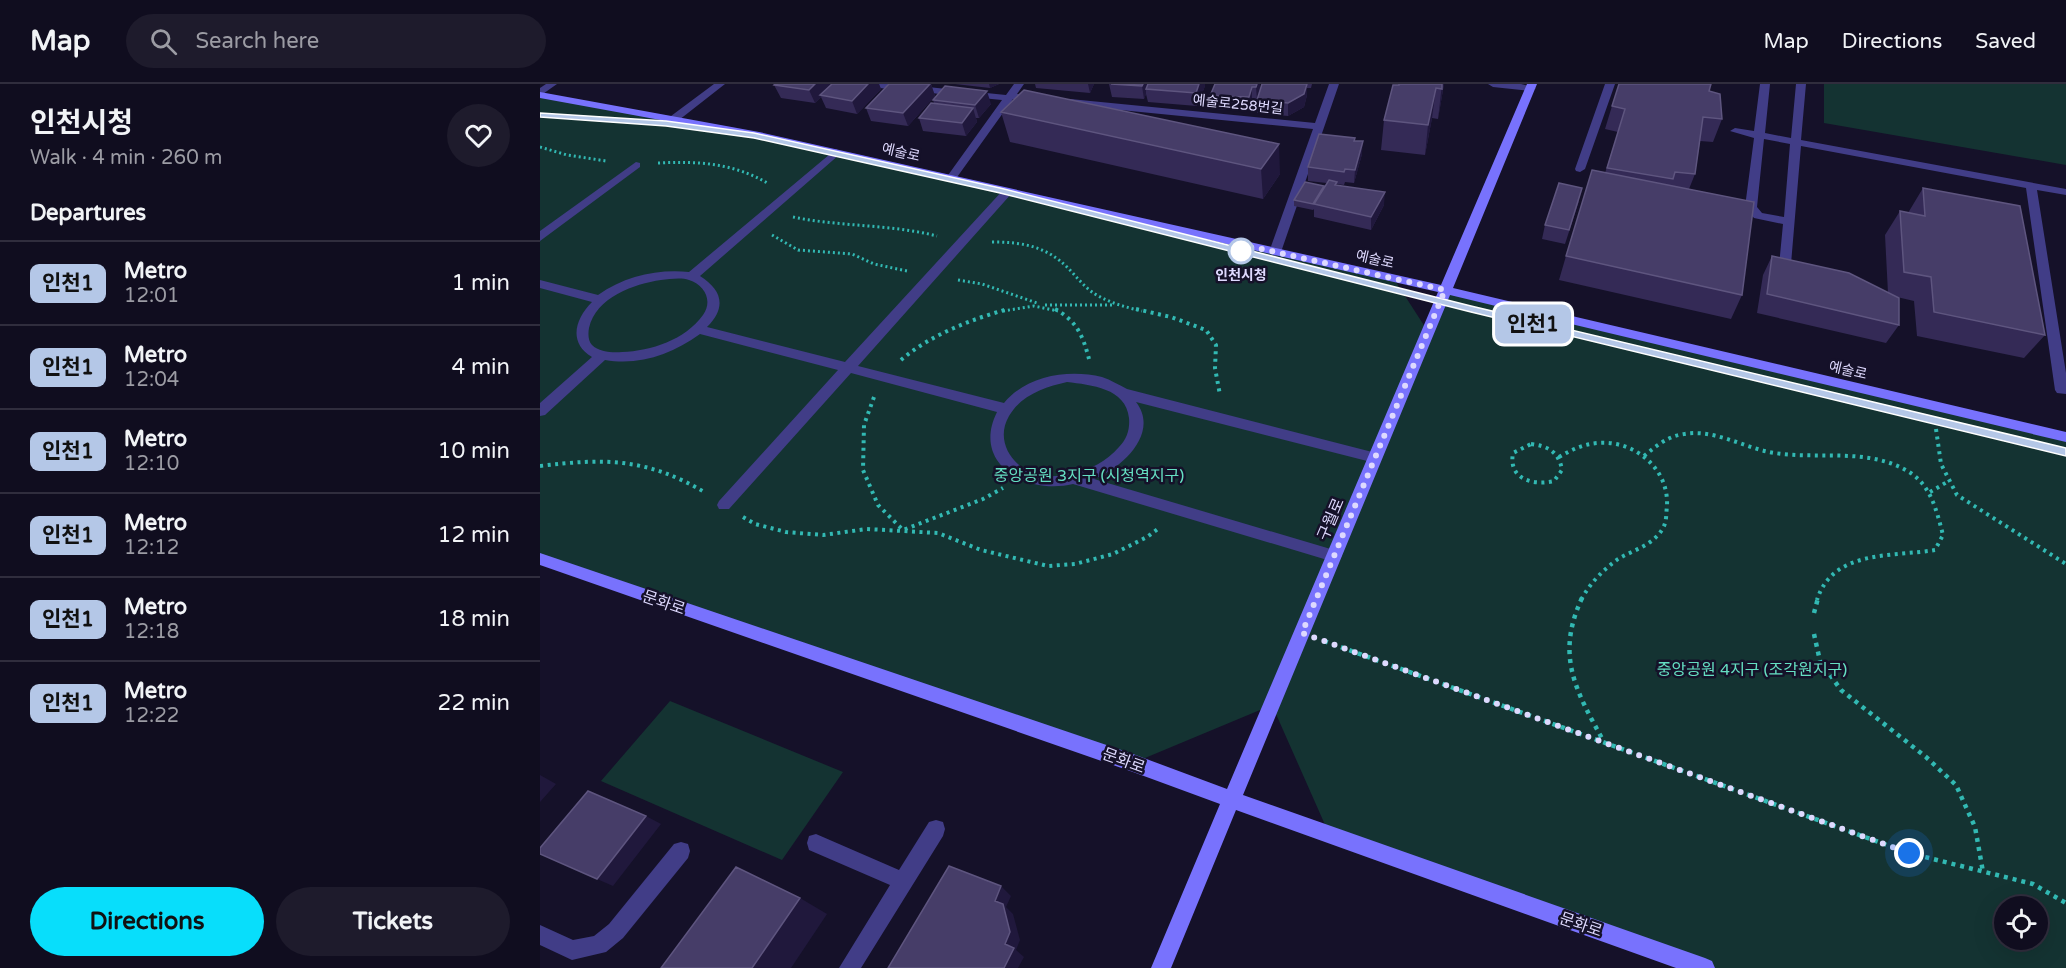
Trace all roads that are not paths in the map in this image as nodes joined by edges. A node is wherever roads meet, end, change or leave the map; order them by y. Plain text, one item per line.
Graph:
1 (552, 84) edge
2 (720, 84) edge
3 (869, 84) edge
4 (1019, 84) edge
5 (1334, 84) edge
6 (1493, 84) edge
7 (1610, 84) edge
8 (1765, 84) edge
9 (1801, 84) edge
10 (1531, 86) edge
11 (540, 94) edge
12 (1010, 97) junction
13 (1046, 100) edge
14 (1058, 101) edge
15 (675, 118) junction
16 (1320, 127) junction
17 (1735, 131) dead end
18 (1758, 135) junction
19 (1795, 142) junction
20 (836, 152) junction
21 (636, 165) road end
22 (1580, 169) dead end
23 (951, 178) junction
24 (2031, 185) junction
25 (1008, 191) junction
26 (2066, 192) edge
27 (1788, 221) junction
28 (540, 237) edge
29 (1275, 252) junction
30 (692, 276) junction
31 (1810, 276) edge
32 (540, 284) edge
33 (1445, 290) junction
34 (601, 300) junction
35 (699, 328) junction
36 (603, 354) junction
37 (848, 368) junction
38 (2062, 390) dead end
39 (1126, 394) junction
40 (1006, 409) junction
41 (540, 411) edge
42 (2066, 437) edge
43 (1375, 458) junction
44 (1077, 480) junction
45 (724, 505) road end
46 (1334, 556) junction
47 (540, 559) edge
48 (1232, 801) junction
49 (936, 829) dead end
50 (816, 843) dead end
51 (681, 851) dead end
52 (903, 881) junction
53 (540, 935) edge
54 (849, 968) edge
55 (1161, 968) edge
56 (1705, 968) edge

1 - 11 street
2 - 15 street
3 - 12 street
4 - 12 street
5 - 16 street
6 - 10 street
7 - 22 street
8 - 18 street
9 - 19 street
10 - 33 main road, 구월로
11 - 15 main road, 예술로
12 - 13 street
12 - 23 street
14 - 16 street, 예술로258번길
15 - 20 main road, 예술로
16 - 29 street
17 - 18 street
18 - 19 street
18 - 27 street
19 - 24 street
19 - 27 street
20 - 23 main road, 예술로
20 - 30 street
21 - 28 street
23 - 25 main road, 예술로
24 - 26 street
24 - 38 street
25 - 29 main road, 예술로
25 - 37 street
27 - 31 street
29 - 33 main road, 예술로
30 - 34 street
30 - 35 street
32 - 34 street
33 - 42 main road, 예술로
33 - 43 main road, 구월로
34 - 36 street
35 - 36 street
35 - 37 street
36 - 41 street
37 - 40 street
37 - 45 street
39 - 40 street
39 - 43 street
39 - 44 street
40 - 44 street
43 - 46 main road, 구월로
44 - 46 street
46 - 48 main road, 구월로
47 - 48 main road, 문화로
48 - 55 main road, 구월로
48 - 56 main road, 문화로
49 - 52 street
50 - 52 street
51 - 53 street
52 - 54 street

